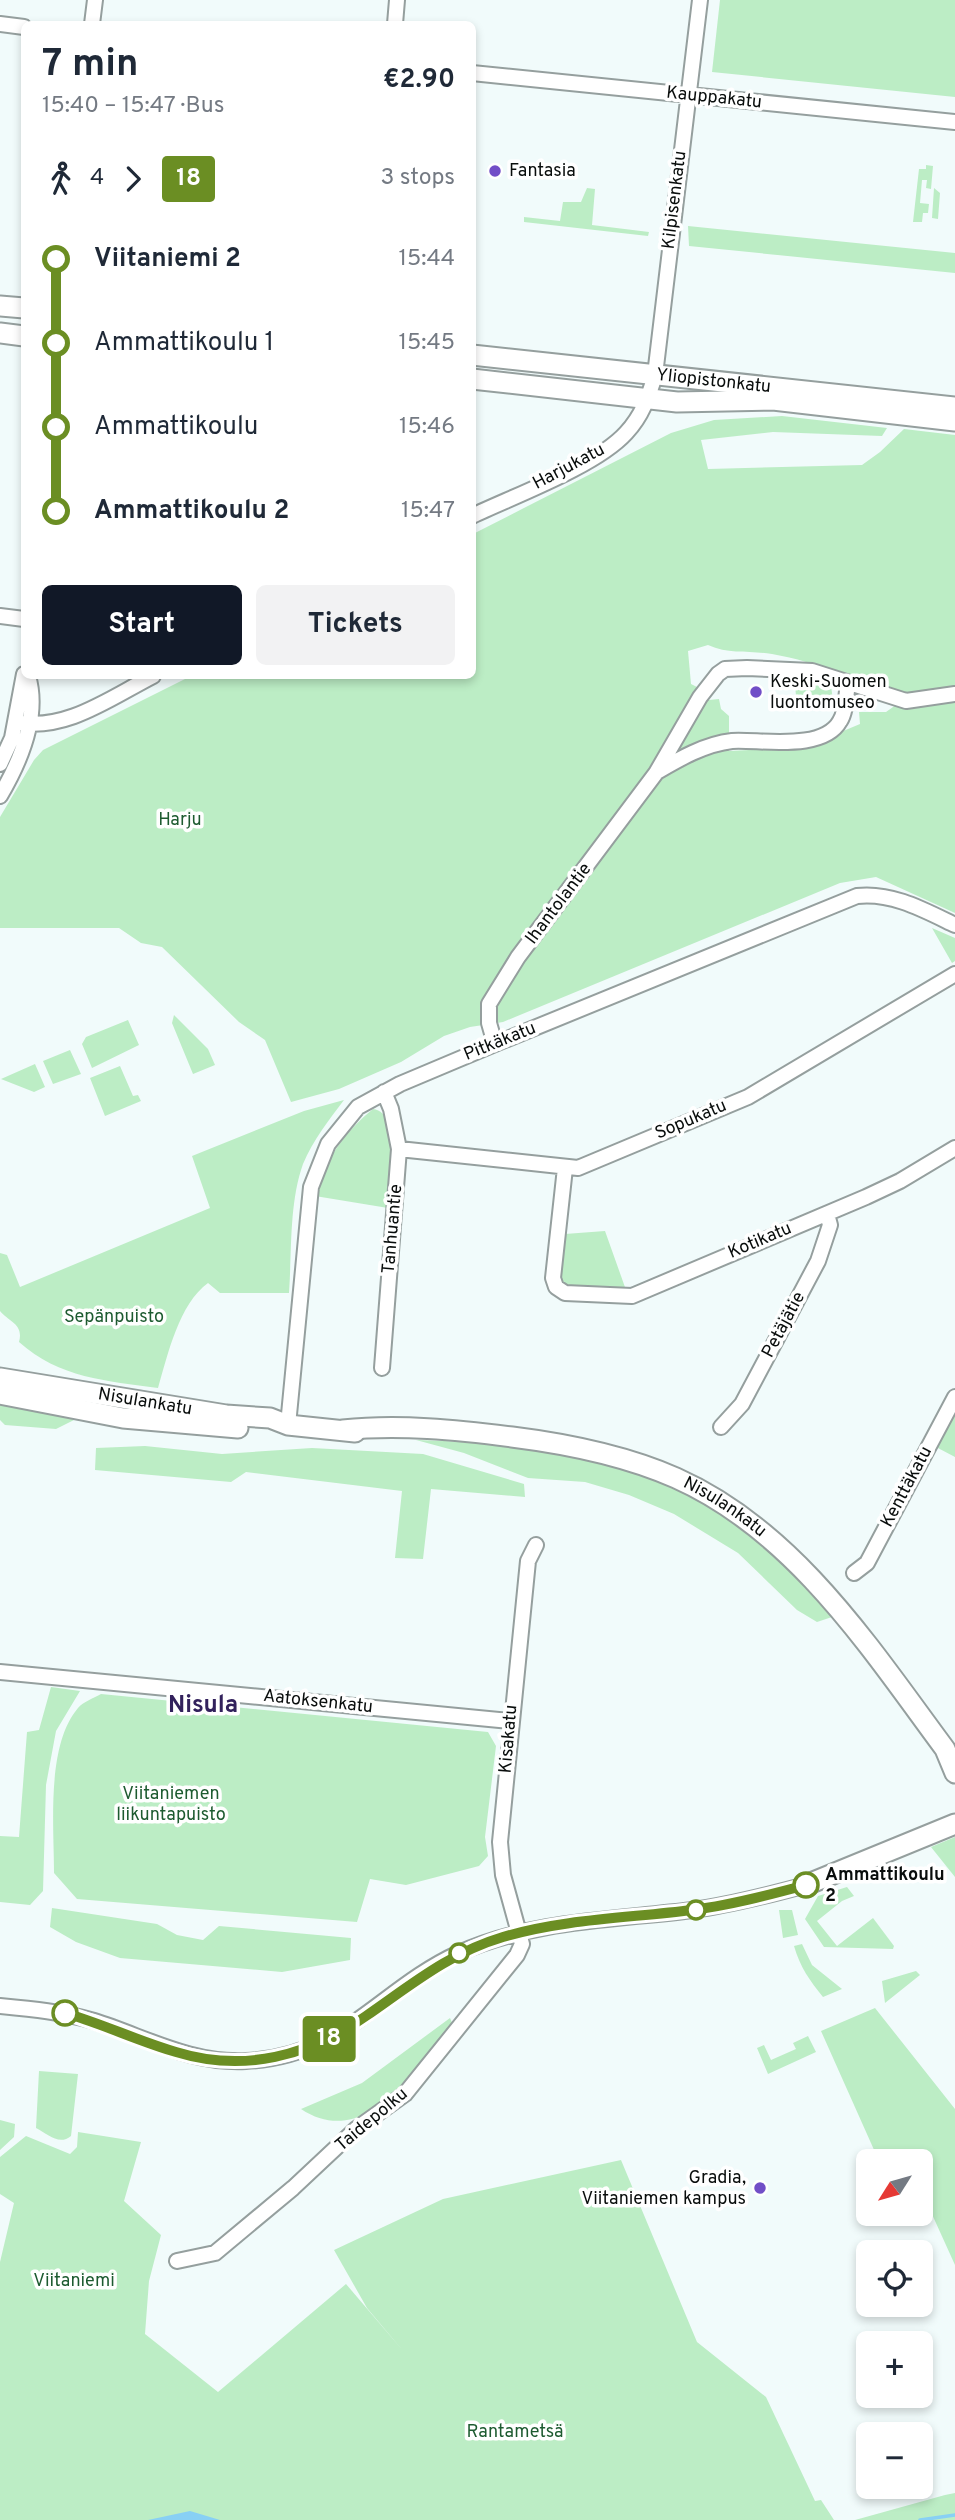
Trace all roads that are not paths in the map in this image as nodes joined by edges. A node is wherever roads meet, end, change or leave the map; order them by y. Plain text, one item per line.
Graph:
1 (94, 0) edge
2 (397, 0) edge
3 (700, 0) edge
4 (92, 21) edge
5 (395, 21) edge
6 (0, 24) edge
7 (21, 27) edge
8 (476, 73) edge
9 (684, 95) junction
10 (955, 122) edge
11 (0, 306) edge
12 (21, 308) edge
13 (0, 333) edge
14 (21, 336) edge
15 (476, 355) edge
16 (655, 375) junction
17 (476, 379) edge
18 (648, 399) junction
19 (955, 407) edge
20 (955, 421) edge
21 (476, 514) edge
22 (0, 616) edge
23 (21, 619) edge
24 (27, 679) edge
25 (147, 679) edge
26 (848, 684) junction
27 (955, 694) edge
28 (22, 723) junction
29 (0, 764) edge
30 (656, 773) junction
31 (0, 796) edge
32 (955, 925) edge
33 (955, 974) edge
34 (495, 1044) junction
35 (384, 1092) junction
36 (955, 1148) edge
37 (399, 1149) junction
38 (565, 1168) junction
39 (827, 1214) junction
40 (383, 1368) dead end
41 (0, 1378) edge
42 (0, 1394) edge
43 (955, 1397) edge
44 (288, 1425) junction
45 (721, 1427) dead end
46 (536, 1545) dead end
47 (854, 1573) dead end
48 (0, 1672) edge
49 (510, 1721) junction
50 (950, 1753) edge
51 (955, 1773) edge
52 (955, 1812) edge
53 (946, 1826) edge
54 (806, 1885) joint
55 (519, 1932) junction
56 (0, 2006) edge
57 (177, 2261) dead end

1 - 4 street
2 - 5 street
3 - 9 street, Kilpisenkatu
6 - 7 street
8 - 9 street, Kauppakatu
9 - 10 street, Kauppakatu
9 - 16 street, Kilpisenkatu
11 - 12 main road
13 - 14 main road
15 - 16 main road, Yliopistonkatu
16 - 18 street, Kilpisenkatu
16 - 19 main road, Yliopistonkatu
17 - 18 main road, Yliopistonkatu
18 - 20 main road, Yliopistonkatu
18 - 21 street, Harjukatu
22 - 23 street
24 - 28 street
25 - 28 street
26 - 27 street, Ihantolantie
26 - 30 street, Ihantolantie
26 - 30 street, Ihantolantie
28 - 29 street
28 - 31 street
30 - 34 street, Ihantolantie
32 - 34 street, Pitkäkatu
33 - 38 street, Sopukatu
34 - 35 street, Pitkäkatu
35 - 37 street, Tanhuantie
35 - 44 street, Pitkäkatu
36 - 39 street, Kotikatu
37 - 38 street, Sopukatu
37 - 40 street, Tanhuantie
38 - 39 street, Kotikatu
39 - 45 street, Petäjätie
41 - 44 main road, Nisulankatu
42 - 44 main road, Nisulankatu
43 - 47 street, Kenttäkatu
44 - 50 main road, Nisulankatu
46 - 49 street, Kisakatu
48 - 49 street, Aatoksenkatu
49 - 55 street, Kisakatu
50 - 51 main road, Nisulankatu
52 - 53 main road
53 - 54 main road
54 - 55 street
55 - 56 street
55 - 57 street, Taidepolku

